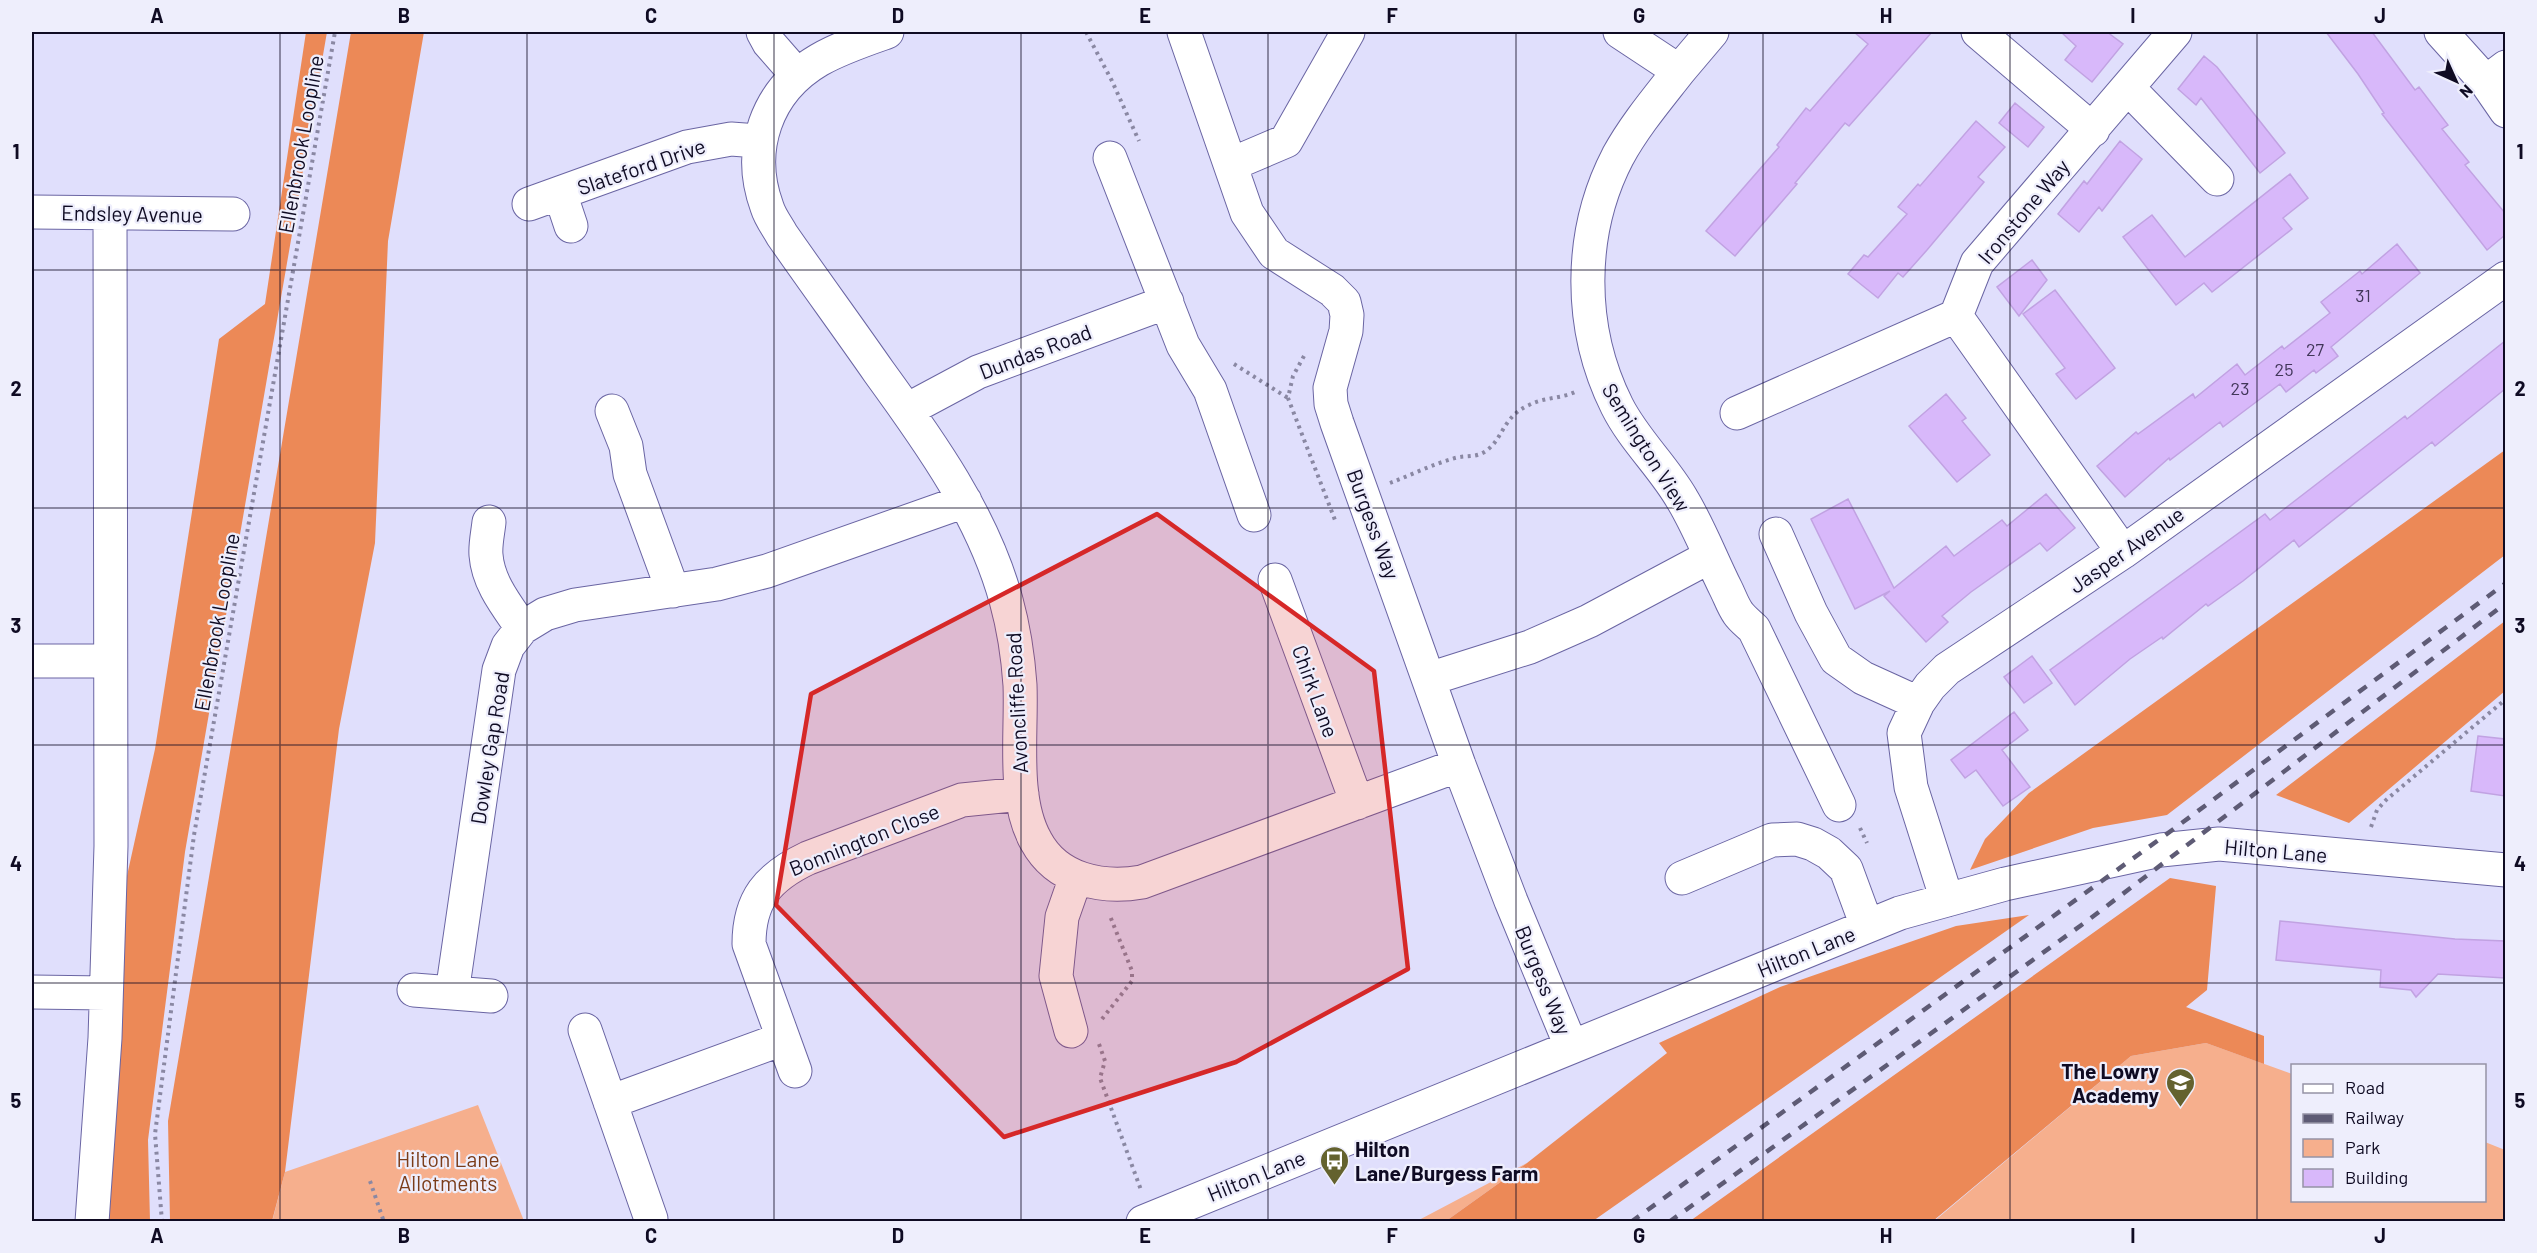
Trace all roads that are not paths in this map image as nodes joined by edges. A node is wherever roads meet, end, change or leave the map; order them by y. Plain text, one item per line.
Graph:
1 (764, 32) edge
2 (887, 32) edge
3 (1184, 32) edge
4 (1348, 32) edge
5 (1620, 32) edge
6 (1978, 32) edge
7 (2175, 32) edge
8 (2441, 32) edge
9 (1696, 51) edge
10 (797, 75) junction
11 (2496, 75) edge
12 (2128, 87) junction
13 (2505, 111) edge
14 (2093, 130) junction
15 (758, 141) junction
16 (1110, 158) dead end
17 (1232, 164) junction
18 (2217, 179) dead end
19 (560, 193) junction
20 (529, 204) dead end
21 (32, 212) edge
22 (110, 213) junction
23 (233, 214) dead end
24 (571, 226) dead end
25 (2505, 278) edge
26 (1162, 288) junction
27 (1956, 316) junction
28 (907, 410) junction
29 (612, 411) dead end
30 (1737, 413) dead end
31 (965, 501) junction
32 (1254, 515) dead end
33 (489, 522) dead end
34 (1776, 534) dead end
35 (2123, 552) junction
36 (1709, 557) junction
37 (1275, 580) dead end
38 (673, 591) junction
39 (522, 628) junction
40 (32, 661) edge
41 (110, 661) junction
42 (1429, 679) junction
43 (1918, 704) junction
44 (1460, 765) junction
45 (1022, 794) junction
46 (1357, 803) junction
47 (1839, 805) dead end
48 (2505, 870) edge
49 (1682, 878) dead end
50 (1087, 881) junction
51 (1947, 900) junction
52 (1867, 926) junction
53 (414, 990) dead end
54 (32, 992) edge
55 (106, 993) junction
56 (452, 993) junction
57 (491, 996) dead end
58 (585, 1030) dead end
59 (1090, 1030) road end
60 (782, 1040) junction
61 (1571, 1046) junction
62 (795, 1071) dead end
63 (610, 1102) junction
64 (1153, 1219) edge
65 (651, 1220) dead end
66 (92, 1221) edge

1 - 10 street
2 - 10 street, Avoncliffe Road
3 - 17 street, Burgess Way
4 - 17 street
5 - 9 street
6 - 14 street
7 - 12 street, Ironstone Way
8 - 11 street
9 - 36 street, Semington View
10 - 15 street, Avoncliffe Road
11 - 13 street
12 - 14 street, Ironstone Way
12 - 18 street
14 - 27 street, Ironstone Way
15 - 19 street, Slateford Drive
15 - 28 street, Avoncliffe Road
16 - 26 street
17 - 42 street, Burgess Way
19 - 20 street, Slateford Drive
19 - 24 street, Slateford Drive
21 - 22 street, Endsley Avenue
22 - 23 street, Endsley Avenue
22 - 41 street
25 - 35 street, Jasper Avenue
26 - 28 street, Dundas Road
26 - 32 street
27 - 30 street
27 - 35 street
28 - 31 street, Avoncliffe Road
29 - 38 street
31 - 38 street, Dowley Gap Road
31 - 45 street, Avoncliffe Road
33 - 39 street
34 - 43 street
35 - 43 street, Jasper Avenue
36 - 42 street
36 - 47 street, Semington View
37 - 46 street, Chirk Lane
38 - 39 street, Dowley Gap Road
39 - 56 street, Dowley Gap Road
40 - 41 street
41 - 55 street
42 - 44 street, Burgess Way
43 - 51 street, Jasper Avenue
44 - 46 street
44 - 61 street, Burgess Way
45 - 50 street, Avoncliffe Road
45 - 60 street, Bonnington Close
46 - 50 street
48 - 51 street, Hilton Lane
49 - 52 street
50 - 59 street
51 - 52 street, Hilton Lane
52 - 61 street, Hilton Lane
53 - 56 street
54 - 55 street
55 - 66 street
56 - 57 street
58 - 63 street
60 - 62 street, Bonnington Close
60 - 63 street
61 - 64 street, Hilton Lane
63 - 65 street

